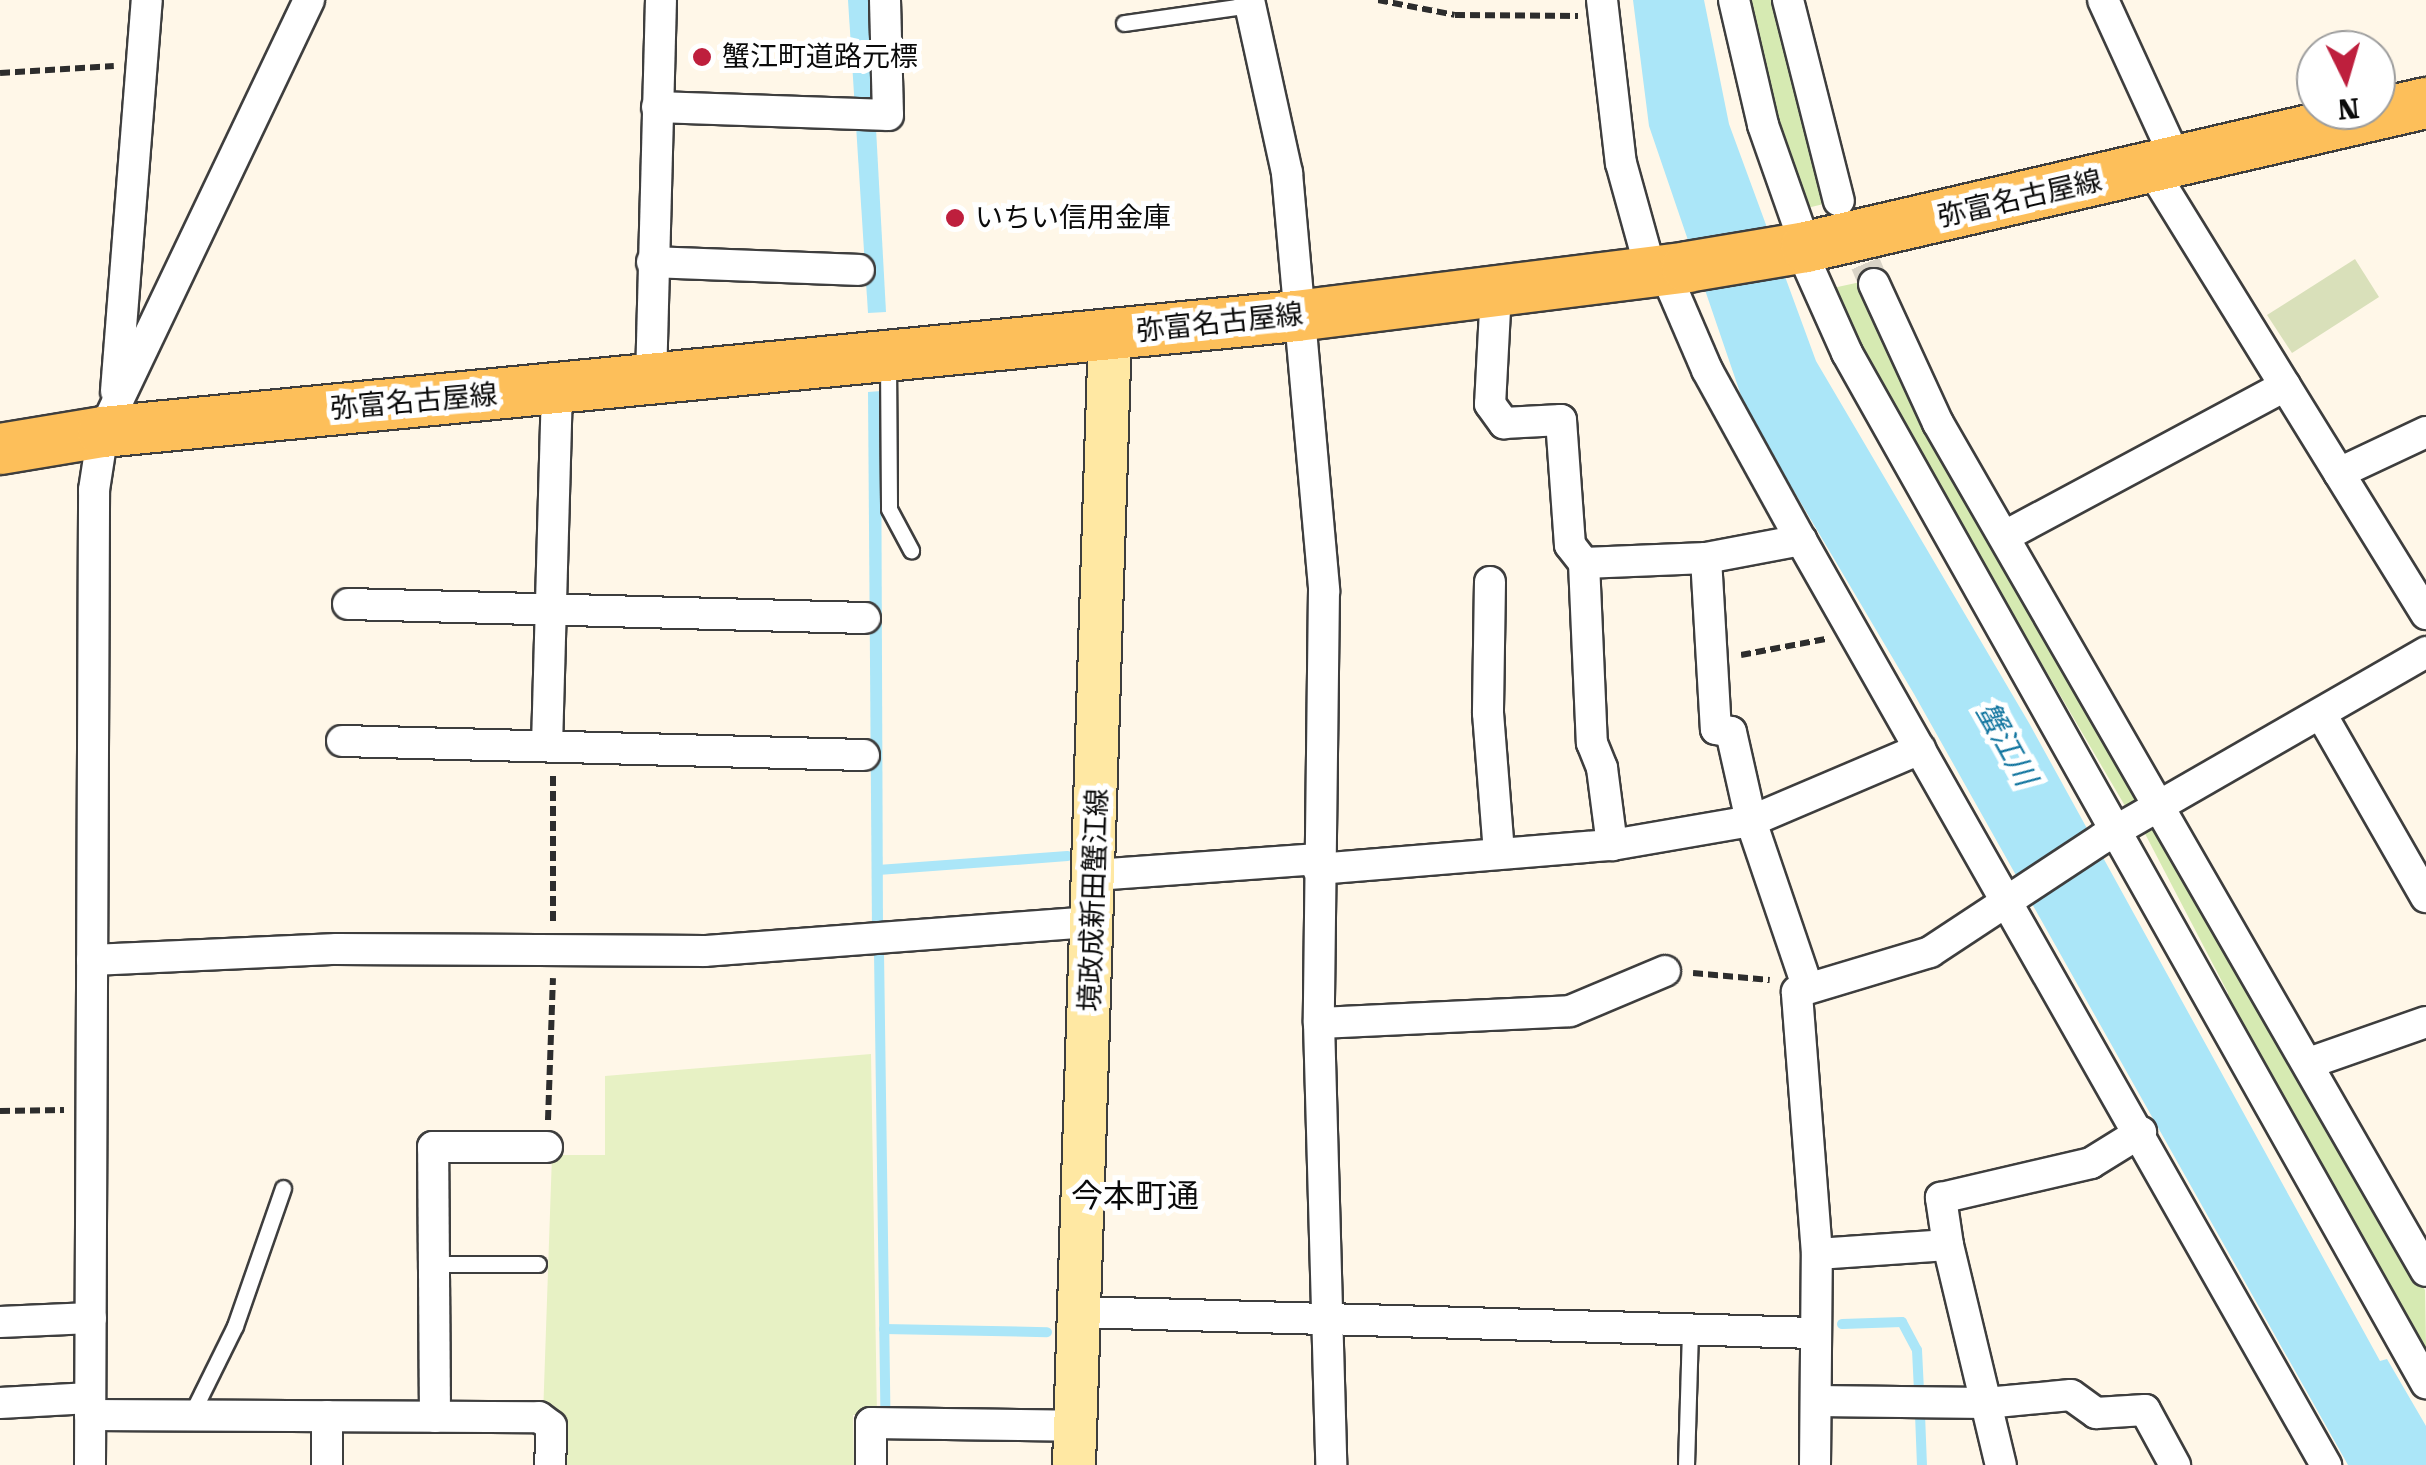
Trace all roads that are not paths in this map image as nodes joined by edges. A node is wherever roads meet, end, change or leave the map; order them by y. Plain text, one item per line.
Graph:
1 (148, 0) edge
2 (309, 0) edge
3 (661, 0) edge
4 (886, 0) edge
5 (1734, 0) edge
6 (1788, 0) edge
7 (2103, 0) edge
8 (1250, 2) edge
9 (1603, 8) edge
10 (1124, 23) dead end
11 (2426, 103) edge
12 (657, 107) junction
13 (2165, 167) junction
14 (1839, 201) tunnel mouth
15 (1803, 248) junction
16 (652, 262) junction
17 (1668, 269) junction
18 (859, 270) dead end
19 (1874, 284) tunnel mouth
20 (1496, 291) junction
21 (1296, 316) junction
22 (1110, 335) junction
23 (888, 357) junction
24 (651, 381) junction
25 (2285, 386) junction
26 (557, 388) junction
27 (109, 420) junction
28 (2426, 432) edge
29 (0, 448) edge
30 (2338, 473) junction
31 (2004, 536) junction
32 (1801, 540) junction
33 (911, 550) dead end
34 (1706, 558) junction
35 (1584, 563) junction
36 (1490, 582) dead end
37 (348, 604) dead end
38 (550, 609) junction
39 (2426, 614) edge
40 (865, 618) dead end
41 (2426, 652) edge
42 (2321, 714) junction
43 (342, 742) dead end
44 (550, 746) junction
45 (1920, 750) junction
46 (864, 755) dead end
47 (2163, 807) junction
48 (1750, 821) junction
49 (2108, 835) junction
50 (1612, 845) junction
51 (1498, 853) junction
52 (1318, 864) junction
53 (1095, 875) junction
54 (2011, 894) junction
55 (2426, 897) edge
56 (1094, 922) junction
57 (92, 960) junction
58 (1665, 971) road end
59 (1808, 985) junction
60 (2426, 1022) edge
61 (1319, 1023) junction
62 (2308, 1063) junction
63 (2141, 1132) junction
64 (548, 1148) road end
65 (283, 1188) dead end
66 (1948, 1245) junction
67 (1817, 1254) junction
68 (434, 1264) junction
69 (538, 1264) dead end
70 (2426, 1270) edge
71 (1081, 1312) junction
72 (90, 1318) junction
73 (1330, 1318) junction
74 (0, 1322) edge
75 (1690, 1329) junction
76 (1816, 1334) junction
77 (2426, 1383) edge
78 (1816, 1402) junction
79 (0, 1403) edge
80 (1986, 1403) junction
81 (90, 1407) junction
82 (191, 1415) junction
83 (328, 1416) junction
84 (435, 1416) junction
85 (1074, 1446) edge
86 (90, 1465) edge
87 (327, 1465) edge
88 (550, 1465) edge
89 (872, 1465) edge
90 (1331, 1465) edge
91 (1686, 1465) edge
92 (1815, 1465) edge
93 (2000, 1465) edge
94 (2175, 1465) edge
95 (2326, 1465) edge

1 - 27 street
2 - 27 street
3 - 12 street
4 - 12 street
5 - 15 street
6 - 14 street
7 - 13 street
8 - 10 lane
8 - 21 street
9 - 17 street
11 - 13 main road, 弥富名古屋線
12 - 16 street
13 - 15 main road, 弥富名古屋線
13 - 25 street
15 - 17 main road, 弥富名古屋線
15 - 49 street
16 - 18 street
16 - 24 street
17 - 20 main road, 弥富名古屋線
17 - 32 street
19 - 31 street
20 - 21 main road, 弥富名古屋線
20 - 35 street
21 - 22 main road, 弥富名古屋線
21 - 52 street
22 - 23 main road, 弥富名古屋線
22 - 53 main road, 境政成新田蟹江線
23 - 24 main road, 弥富名古屋線
23 - 33 lane
24 - 26 main road, 弥富名古屋線
25 - 30 street
25 - 31 street
26 - 27 main road, 弥富名古屋線
26 - 38 street
27 - 29 main road, 弥富名古屋線
27 - 57 street
28 - 30 street
30 - 39 street
31 - 47 street
32 - 34 street
32 - 45 street
34 - 35 street
34 - 48 street
35 - 50 street
36 - 51 street
37 - 38 street
38 - 40 street
38 - 44 street
41 - 42 street
42 - 47 street
42 - 55 street
43 - 44 street
44 - 46 street
45 - 48 street
45 - 54 street
47 - 49 street
47 - 62 street
48 - 50 street
48 - 59 street
49 - 54 street
49 - 77 street
50 - 51 street
51 - 52 street
52 - 53 street
52 - 61 street
53 - 56 main road, 境政成新田蟹江線
54 - 59 street
54 - 63 street
56 - 57 street
56 - 71 main road, 境政成新田蟹江線
57 - 72 street
58 - 61 street
59 - 67 street
60 - 62 street
61 - 73 street
62 - 70 street
63 - 66 street
63 - 95 street
64 - 68 street
65 - 82 lane
66 - 67 street
66 - 80 street
67 - 76 street
68 - 69 lane
68 - 84 street
71 - 73 street
71 - 85 main road, 境政成新田蟹江線
72 - 74 street
72 - 81 street
73 - 75 street
73 - 90 street
75 - 76 street
75 - 91 lane
76 - 78 street
78 - 80 street
78 - 92 street
79 - 81 street
80 - 93 street
80 - 94 street
81 - 82 street
81 - 86 street
82 - 83 street
83 - 84 street
83 - 87 street
84 - 88 street
85 - 89 street

